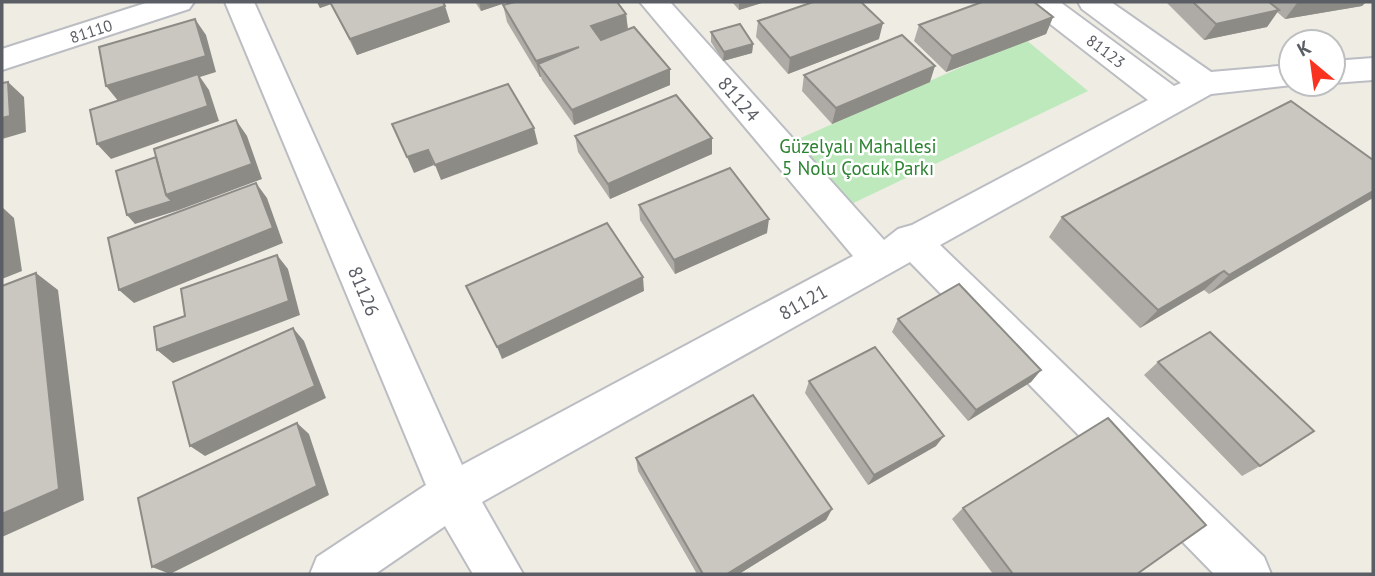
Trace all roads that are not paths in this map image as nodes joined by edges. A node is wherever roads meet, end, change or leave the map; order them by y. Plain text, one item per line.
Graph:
1 (180, 2) edge
2 (239, 2) edge
3 (654, 2) edge
4 (1041, 2) edge
5 (1092, 2) edge
6 (2, 60) edge
7 (1373, 69) edge
8 (1347, 71) edge
9 (1277, 78) edge
10 (1188, 92) junction
11 (895, 250) junction
12 (452, 494) junction
13 (334, 574) edge
14 (499, 574) edge
15 (1247, 574) edge

1 - 6 street, 81110
2 - 12 street, 81126
3 - 11 street, 81124
4 - 10 street, 81123
5 - 10 street, 81123
7 - 8 street
9 - 10 street, 81121
10 - 11 street, 81121
11 - 12 street, 81121
11 - 15 street, 81124
12 - 13 street, 81121
12 - 14 street, 81126

